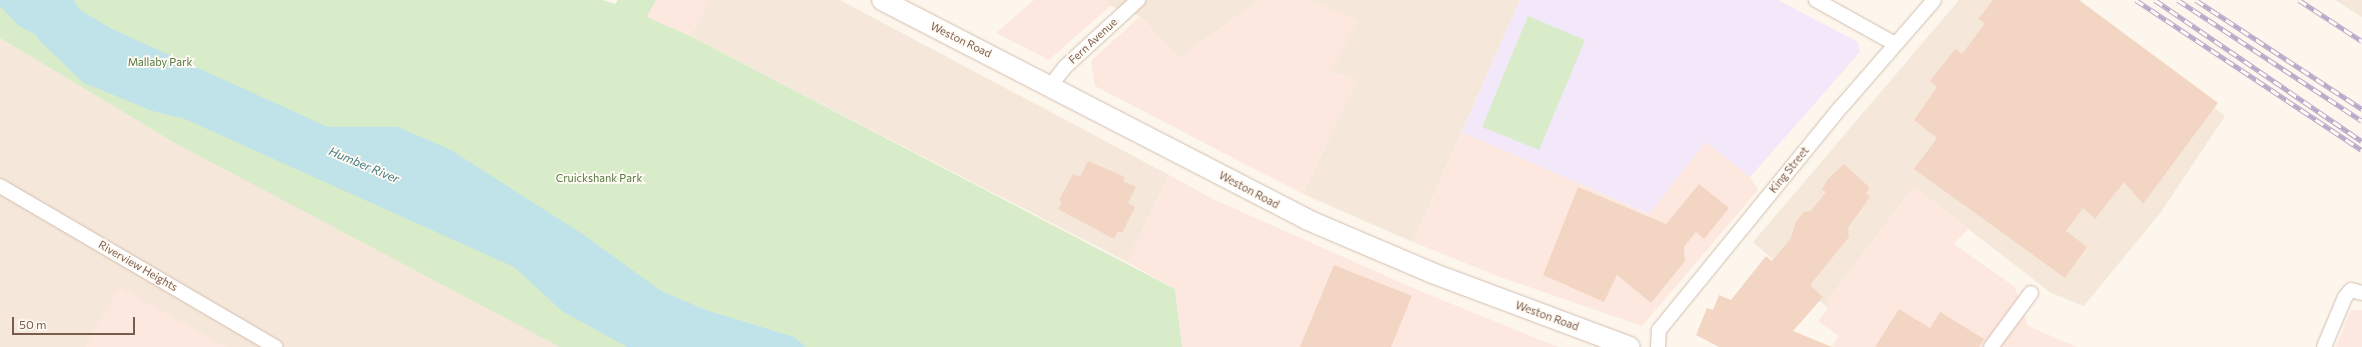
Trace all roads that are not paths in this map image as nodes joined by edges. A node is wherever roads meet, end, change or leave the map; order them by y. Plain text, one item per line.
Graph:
1 (882, 0) edge
2 (1816, 0) edge
3 (1934, 0) edge
4 (1137, 1) edge
5 (1895, 44) junction
6 (1051, 85) junction
7 (0, 186) edge
8 (2356, 291) edge
9 (2031, 293) dead end
10 (273, 345) edge
11 (1630, 347) edge
12 (1658, 347) edge
13 (1991, 347) edge
14 (2324, 347) edge

1 - 6 main road, Weston Road
2 - 5 street
3 - 5 street, King Street
4 - 6 street, Fern Avenue
5 - 12 street, King Street
6 - 11 main road, Weston Road
7 - 10 street, Riverview Heights
8 - 14 street
9 - 13 street

